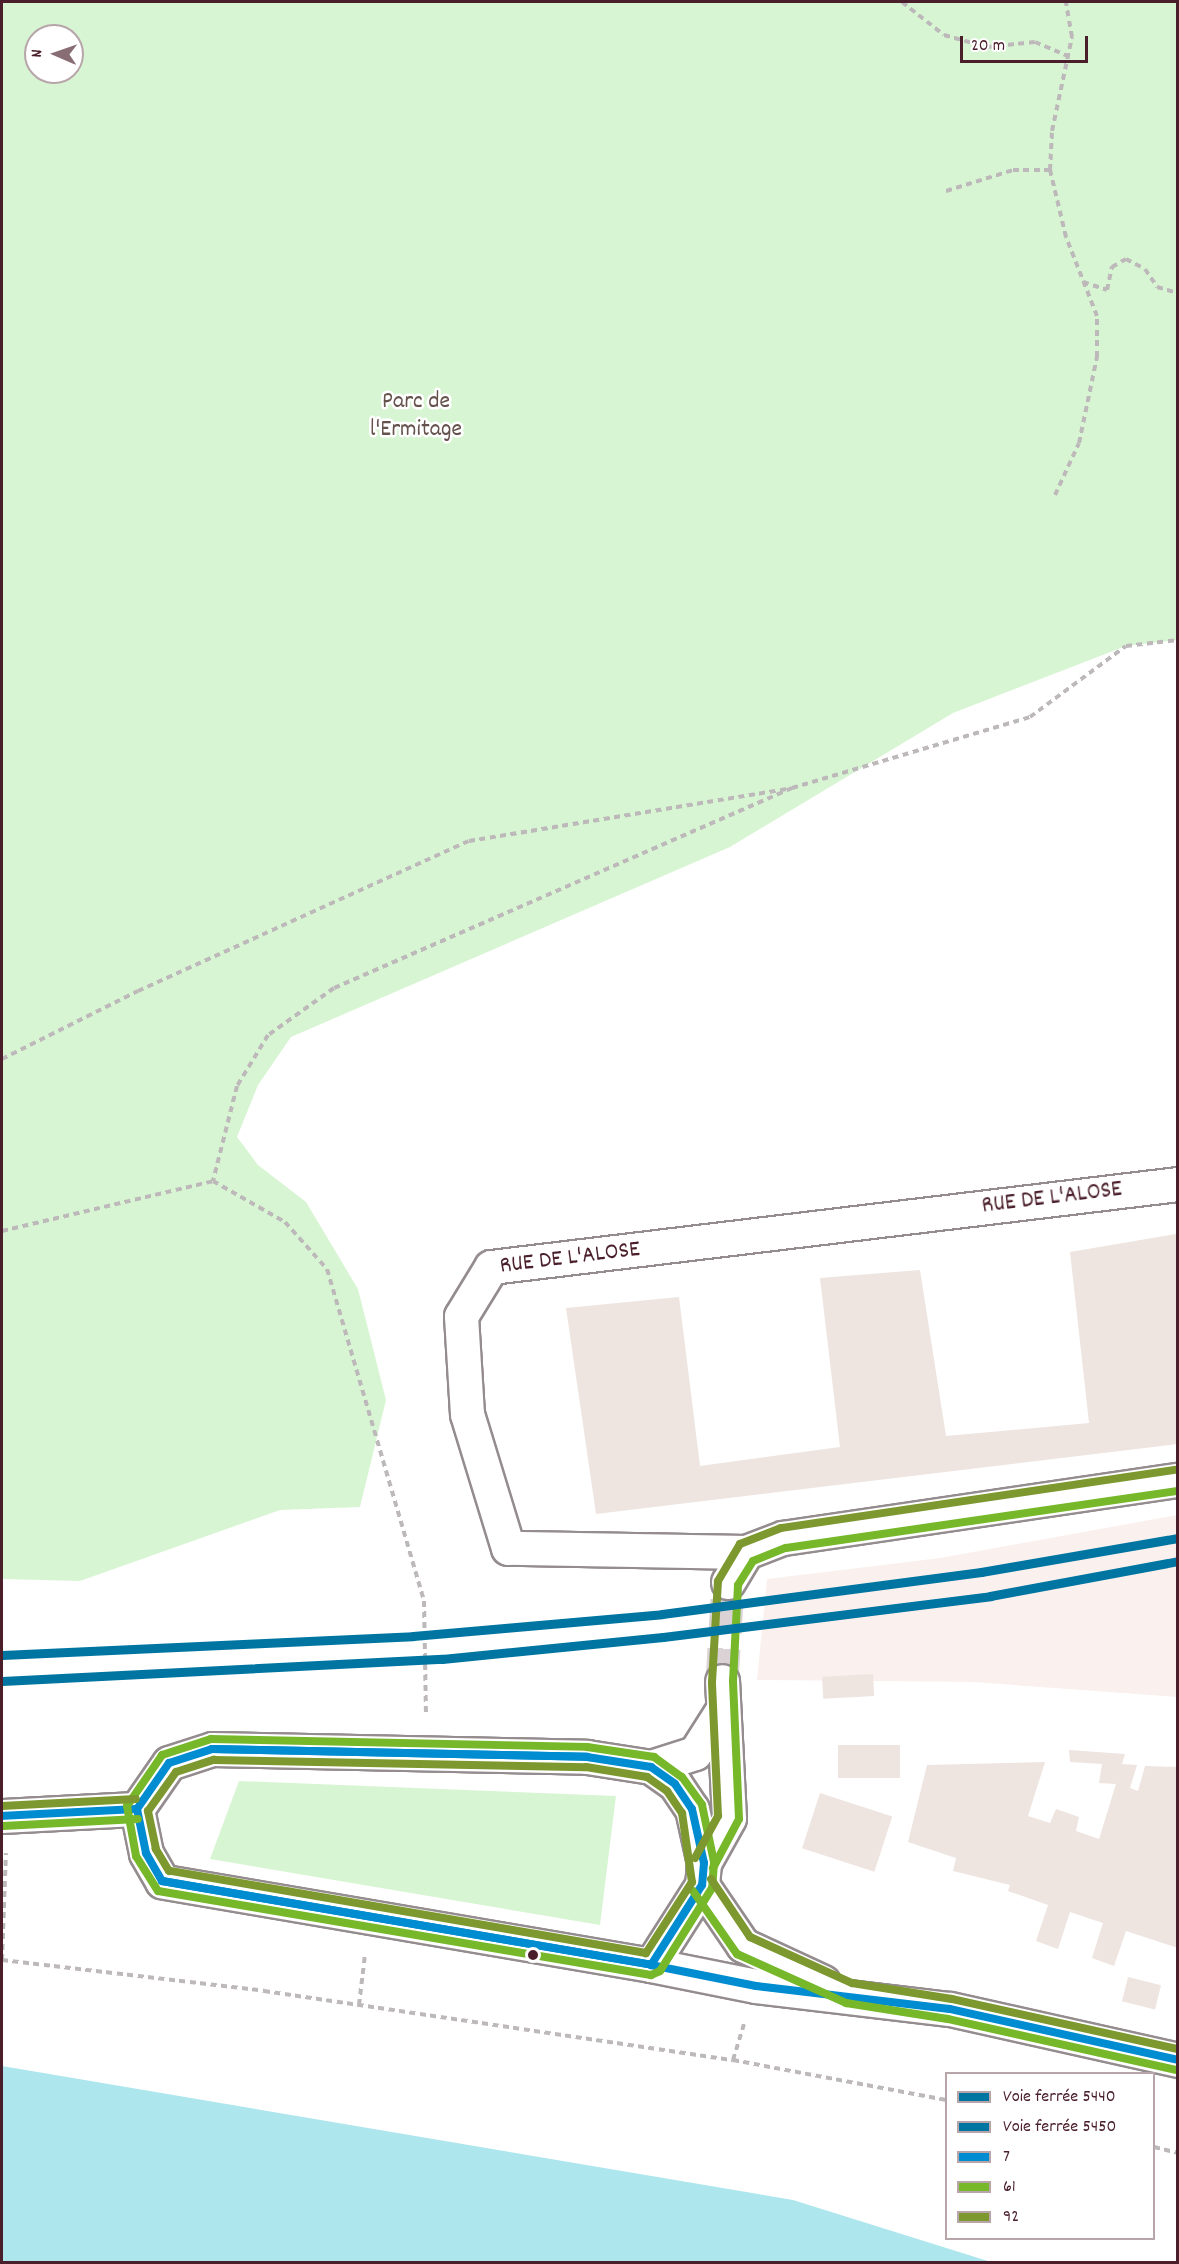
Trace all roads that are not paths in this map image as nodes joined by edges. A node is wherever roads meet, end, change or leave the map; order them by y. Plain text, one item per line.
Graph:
1 (1178, 1184) edge
2 (1178, 1480) edge
3 (746, 1552) junction
4 (728, 1582) tunnel mouth
5 (651, 1767) junction
6 (137, 1809) junction
7 (2, 1816) edge
8 (703, 1874) junction
9 (651, 1965) junction
10 (849, 1993) junction
11 (1178, 2061) edge

1 - 3 main road, RUE DE L'ALOSE
2 - 3 main road
3 - 4 main road
5 - 6 main road
5 - 8 main road
5 - 8 main road
6 - 7 main road
6 - 9 main road
8 - 9 main road
8 - 10 main road
9 - 10 main road
10 - 11 main road

